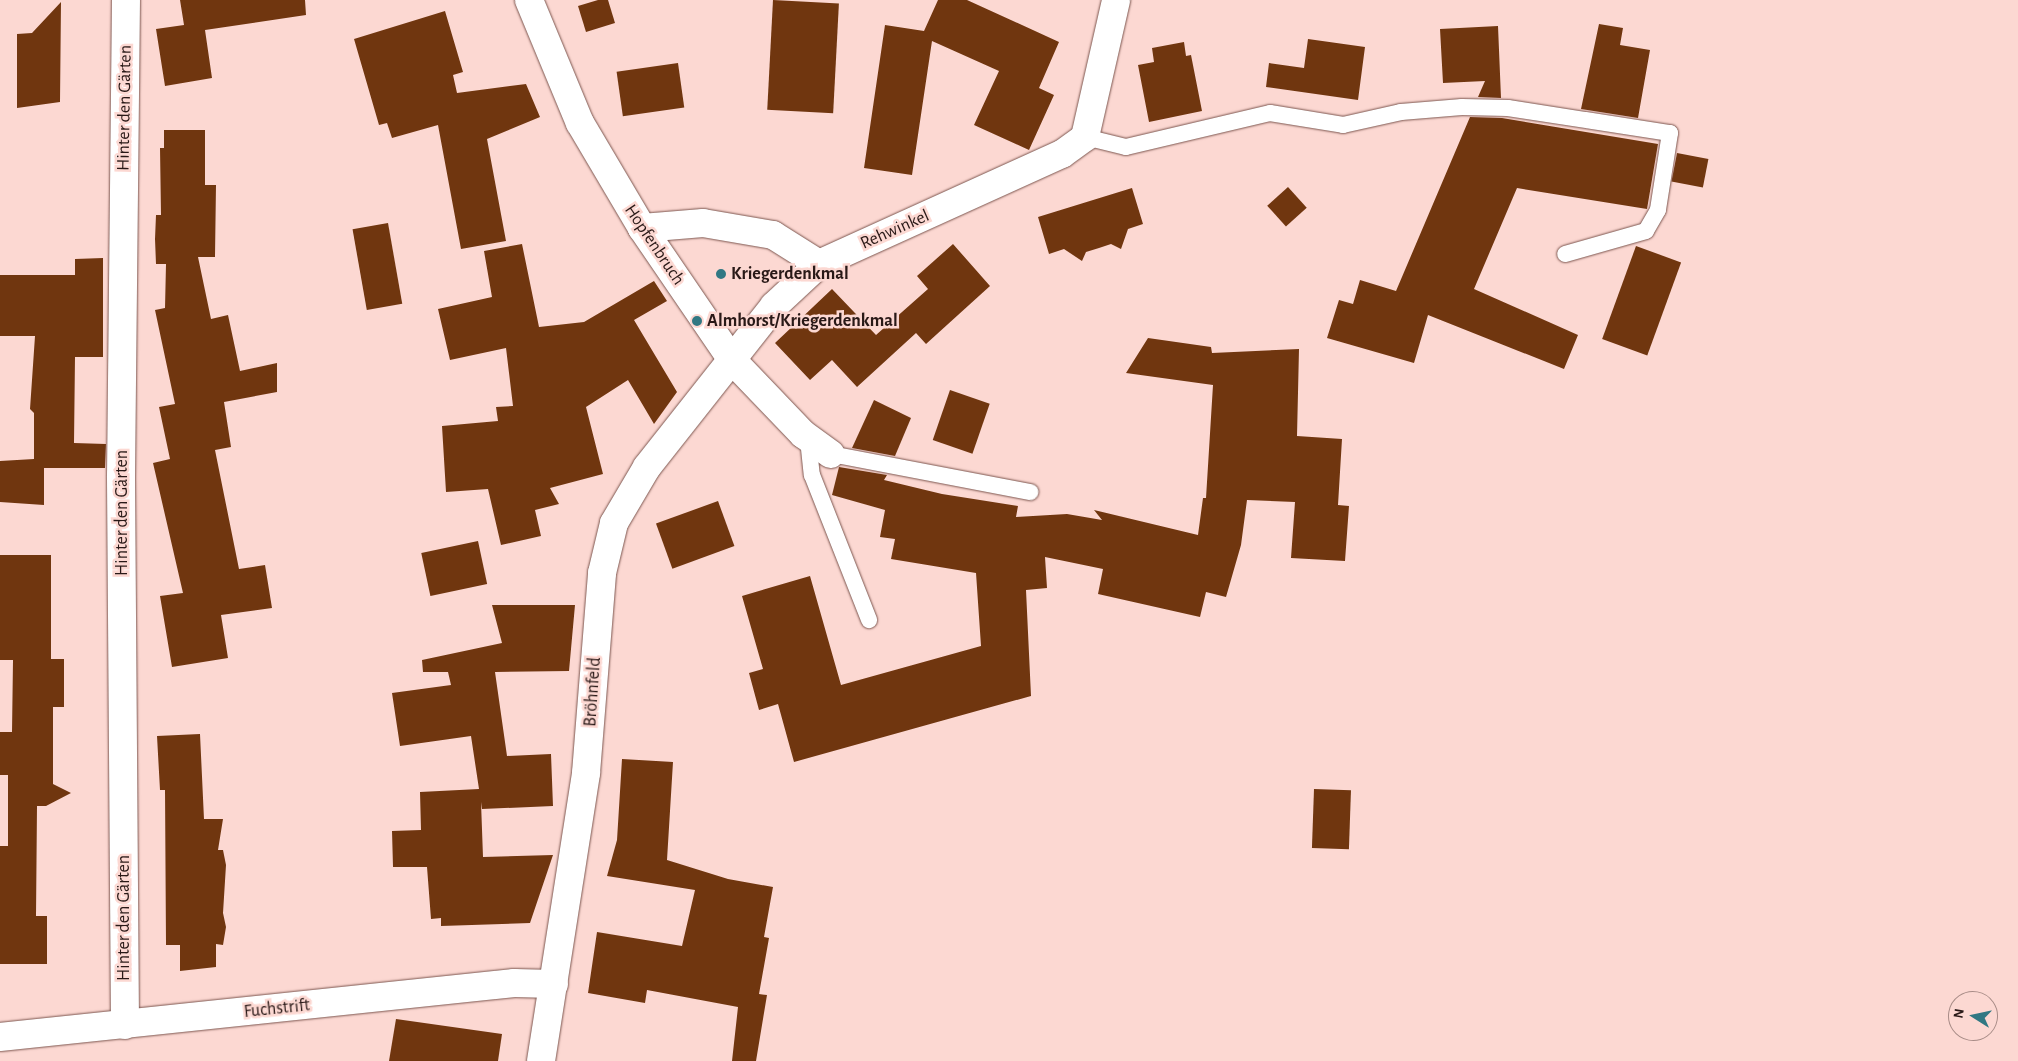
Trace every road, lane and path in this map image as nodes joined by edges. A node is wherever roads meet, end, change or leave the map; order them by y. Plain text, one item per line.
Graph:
1 (126, 0) edge
2 (529, 0) edge
3 (1116, 0) edge
4 (1085, 137) junction
5 (642, 228) junction
6 (1565, 254) dead end
7 (819, 264) junction
8 (732, 360) junction
9 (808, 438) junction
10 (831, 454) joint
11 (1030, 492) dead end
12 (868, 620) dead end
13 (554, 984) junction
14 (125, 1025) junction
15 (0, 1037) edge
16 (541, 1061) edge

1 - 14 street, Hinter den Gärten
2 - 5 street, Hopfenbruch
3 - 4 street
4 - 6 lane
4 - 7 street, Rehwinkel
5 - 7 street
5 - 8 street, Hopfenbruch
7 - 8 street, Rehwinkel
8 - 9 street, Hopfenbruch
8 - 13 street, Bröhnfeld
9 - 10 street, Hopfenbruch
9 - 12 lane
10 - 11 lane
13 - 14 street, Fuchstrift
13 - 16 street, Bröhnfeld
14 - 15 street, Fuchstrift

